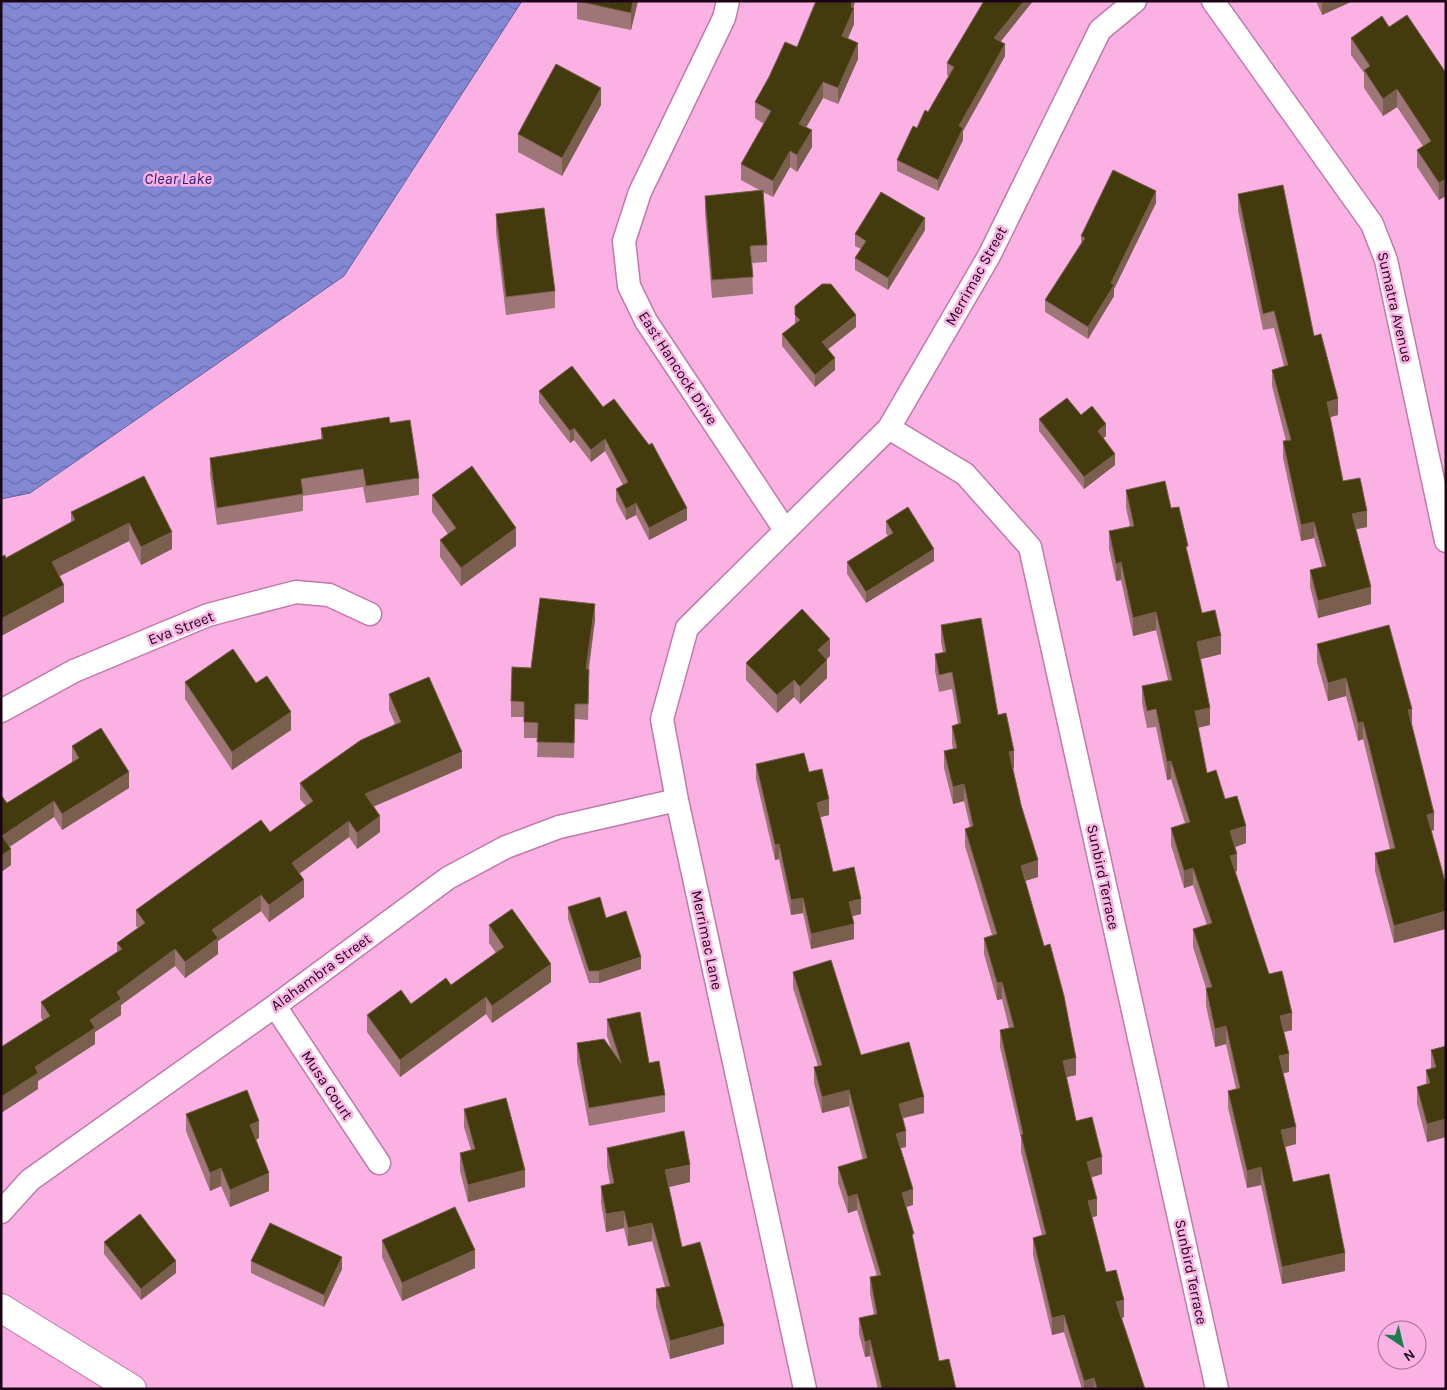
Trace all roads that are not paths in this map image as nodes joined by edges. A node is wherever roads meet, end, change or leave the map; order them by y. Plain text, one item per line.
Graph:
1 (728, 1) edge
2 (1135, 1) edge
3 (1213, 1) edge
4 (889, 428) junction
5 (785, 530) junction
6 (1446, 541) edge
7 (370, 614) dead end
8 (1, 710) edge
9 (677, 800) junction
10 (275, 1006) junction
11 (380, 1164) dead end
12 (1, 1212) edge
13 (1, 1308) edge
14 (132, 1389) edge
15 (804, 1389) edge
16 (1217, 1389) edge

1 - 5 street, East Hancock Drive
2 - 4 street, Merrimac Street
3 - 6 street, Sumatra Avenue
4 - 5 street, Merrimac Street
4 - 16 street, Sunbird Terrace
5 - 9 street, Merrimac Lane
7 - 8 street, Eva Street
9 - 10 street, Alahambra Street
9 - 15 street, Merrimac Lane
10 - 11 street, Musa Court
10 - 12 street, Alahambra Street
13 - 14 main road

